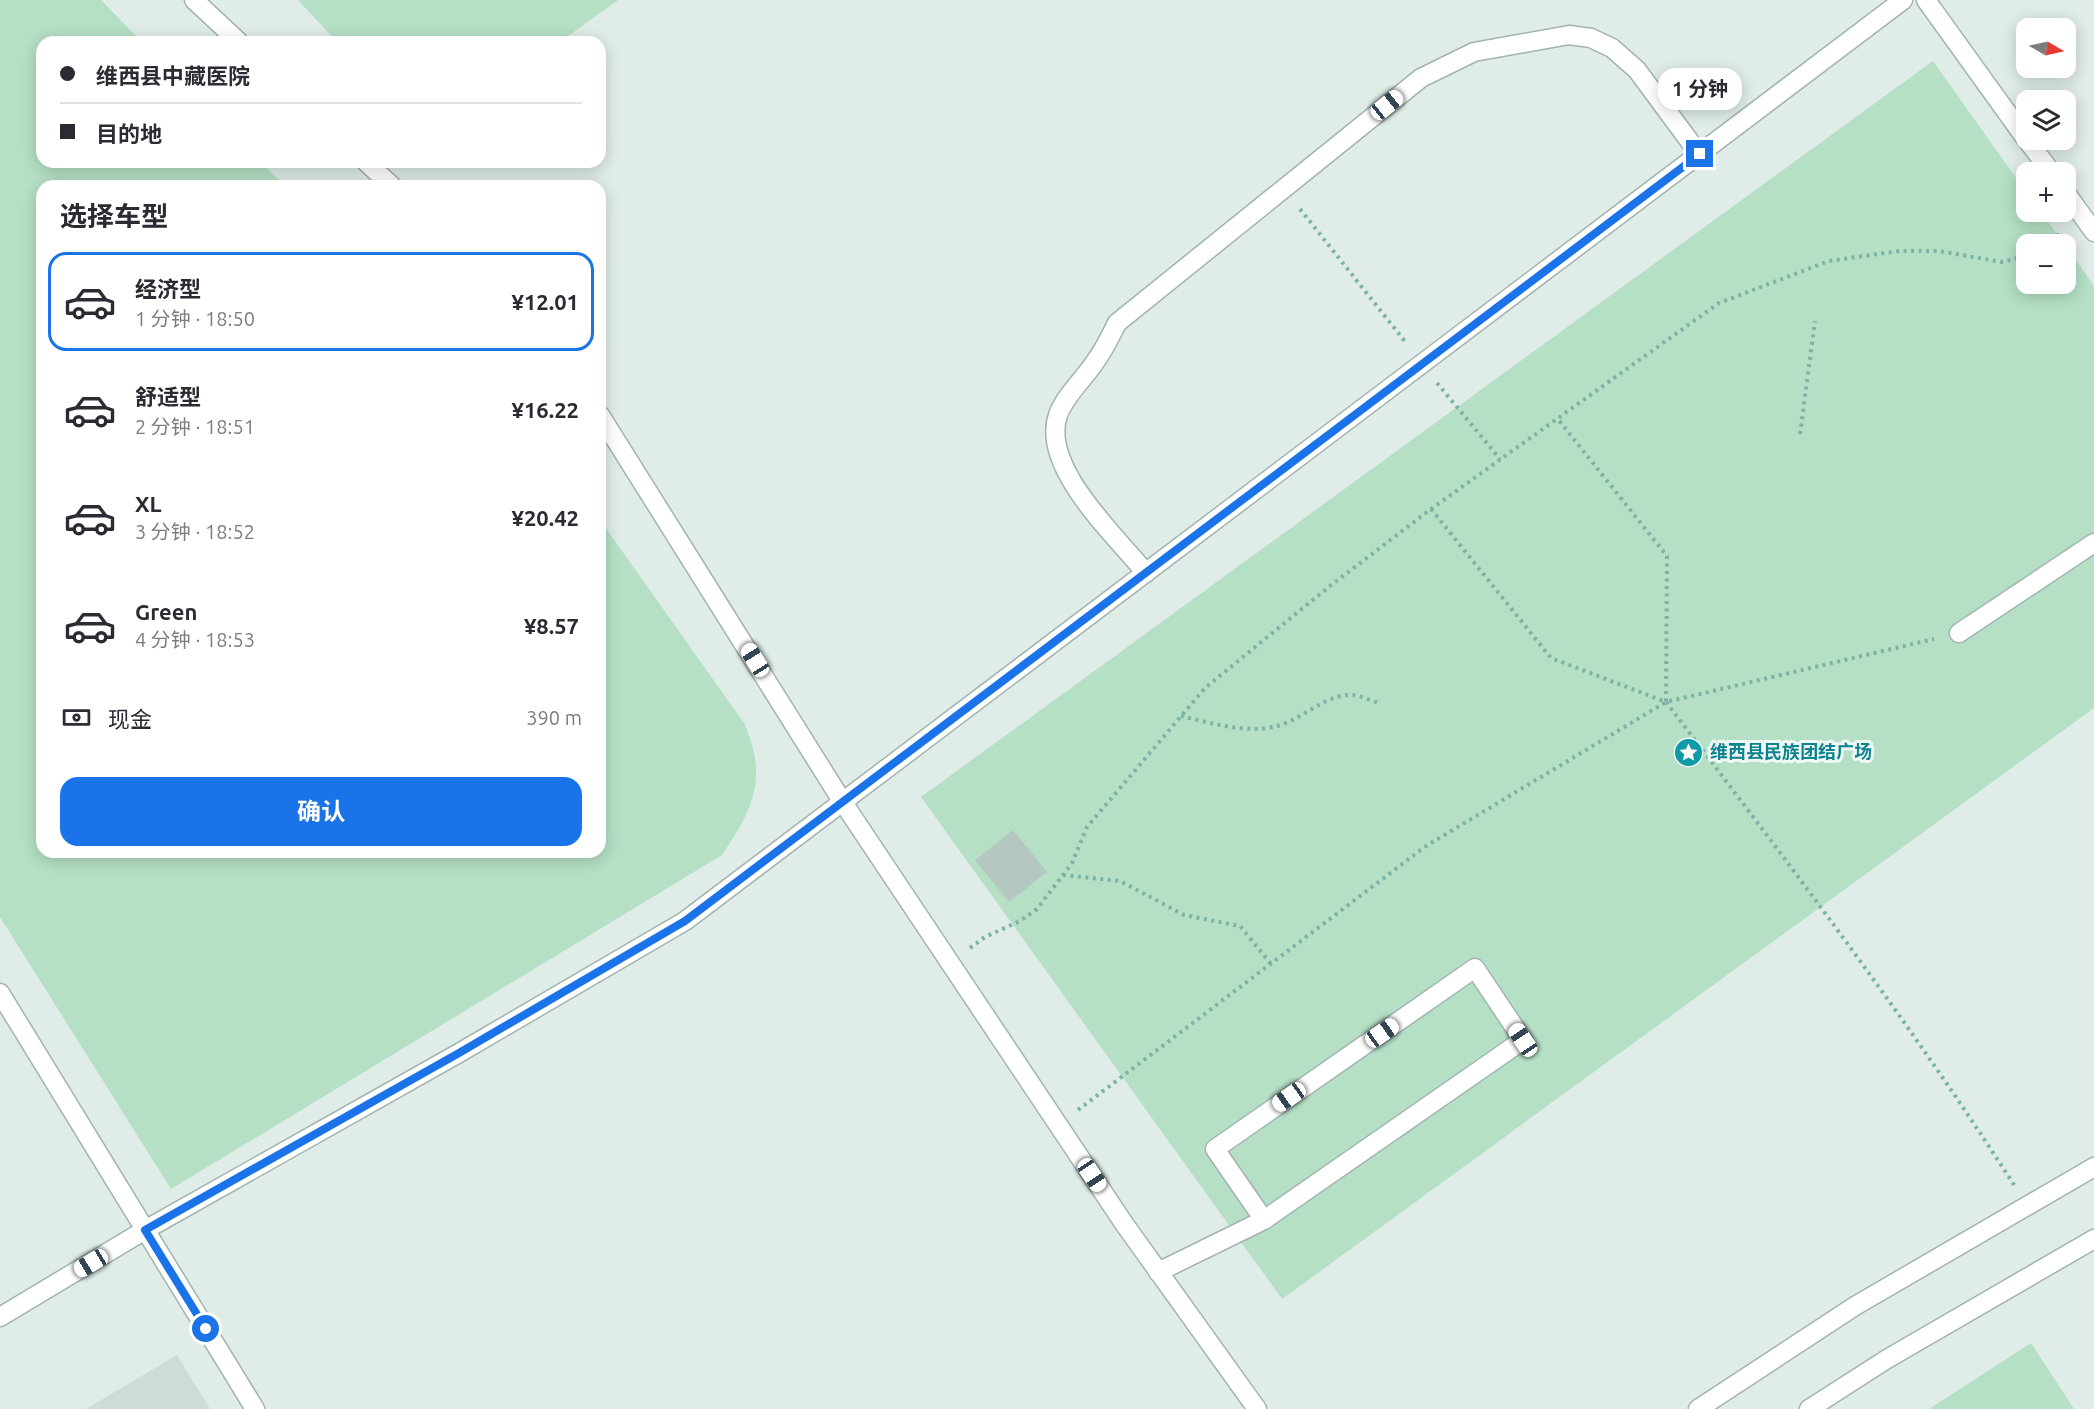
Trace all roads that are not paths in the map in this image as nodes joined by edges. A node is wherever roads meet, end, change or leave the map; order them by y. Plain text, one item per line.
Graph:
1 (194, 0) edge
2 (1903, 0) edge
3 (1926, 0) edge
4 (233, 36) edge
5 (2016, 124) edge
6 (1700, 154) junction
7 (372, 168) edge
8 (386, 180) edge
9 (2076, 207) edge
10 (2094, 232) edge
11 (606, 425) edge
12 (2094, 543) edge
13 (1146, 573) junction
14 (1959, 633) road end
15 (842, 801) junction
16 (0, 993) edge
17 (2094, 1167) edge
18 (1264, 1220) junction
19 (145, 1230) junction
20 (2094, 1239) edge
21 (1158, 1272) junction
22 (0, 1317) edge
23 (255, 1409) edge
24 (1257, 1409) edge
25 (1698, 1409) edge
26 (1809, 1409) edge

1 - 4 street
2 - 6 street
3 - 5 street
6 - 13 street
6 - 13 street
7 - 8 street
9 - 10 street
11 - 15 street
12 - 14 street
13 - 15 street
15 - 19 street
15 - 21 street
16 - 19 street
17 - 25 street
18 - 18 street
18 - 21 street
19 - 22 street
19 - 23 street
20 - 26 street
21 - 24 street

